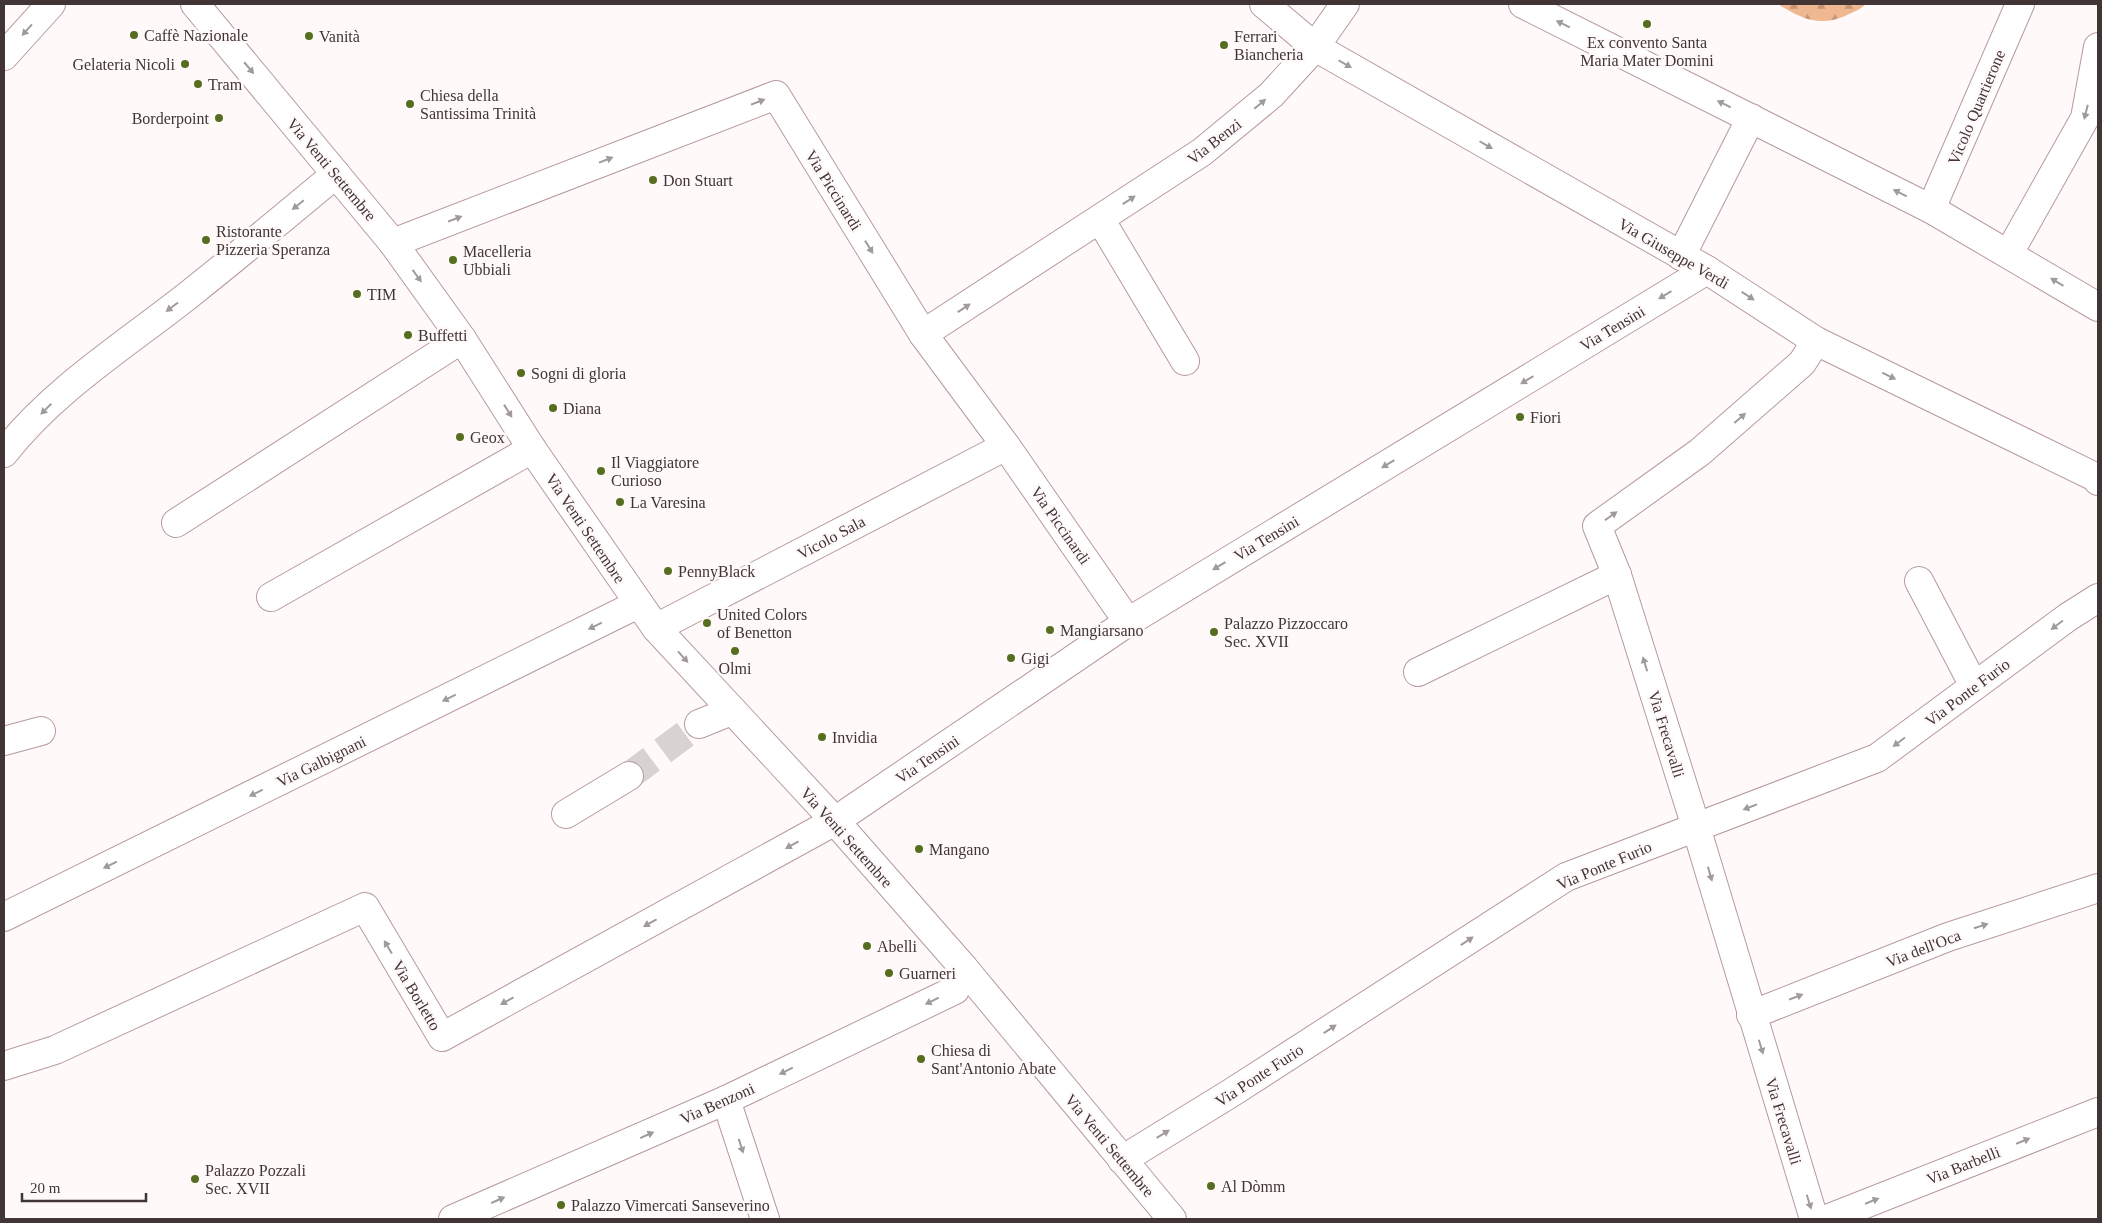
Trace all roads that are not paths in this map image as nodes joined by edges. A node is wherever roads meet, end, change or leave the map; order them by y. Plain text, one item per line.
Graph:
1 (51, 4) edge
2 (195, 4) edge
3 (1264, 4) edge
4 (1345, 4) edge
5 (1523, 4) edge
6 (2020, 4) edge
7 (1315, 47) junction
8 (2098, 47) edge
9 (4, 56) edge
10 (1752, 118) junction
11 (336, 174) junction
12 (1931, 209) junction
13 (1100, 219) junction
14 (393, 242) junction
15 (2009, 253) junction
16 (1681, 256) junction
17 (1707, 270) junction
18 (2098, 307) edge
19 (923, 334) junction
20 (462, 339) junction
21 (1816, 341) junction
22 (1185, 361) dead end
23 (1006, 446) junction
24 (532, 449) junction
25 (4, 454) edge
26 (2098, 480) edge
27 (176, 523) dead end
28 (1617, 575) junction
29 (1919, 582) dead end
30 (271, 597) dead end
31 (2098, 598) edge
32 (638, 604) junction
33 (1128, 622) junction
34 (656, 628) junction
35 (1418, 672) dead end
36 (1974, 686) junction
37 (731, 711) junction
38 (699, 724) tunnel mouth
39 (41, 731) dead end
40 (4, 741) edge
41 (628, 776) tunnel mouth
42 (566, 814) dead end
43 (835, 822) junction
44 (1696, 827) junction
45 (2098, 888) edge
46 (4, 917) edge
47 (963, 967) junction
48 (1751, 1014) junction
49 (4, 1066) edge
50 (726, 1100) junction
51 (2098, 1112) edge
52 (1122, 1160) junction
53 (453, 1219) edge
54 (765, 1219) edge
55 (1172, 1219) edge
56 (1814, 1219) edge
57 (1827, 1219) edge

1 -> 9 street
2 -> 11 street, Via Venti Settembre
3 - 7 street, Via Giuseppe Verdi
4 - 7 street, Via Benzi
10 -> 5 street
6 - 12 street, Vicolo Quartierone
13 -> 7 street, Via Benzi
7 -> 16 street, Via Giuseppe Verdi
8 -> 15 street
12 -> 10 street
10 - 16 street
11 - 14 street, Via Venti Settembre
11 -> 25 street
12 - 15 street
19 -> 13 street, Via Benzi
13 - 22 street
14 -> 19 street, Via Piccinardi
14 -> 20 street, Via Venti Settembre
18 -> 15 street
16 - 17 street, Via Giuseppe Verdi
17 -> 21 street, Via Giuseppe Verdi
17 -> 33 street, Via Tensini
19 - 23 street, Via Piccinardi
20 -> 24 street, Via Venti Settembre
20 - 27 street
21 -> 26 street, Via Giuseppe Verdi
28 -> 21 street, Via Frecavalli
23 - 33 street, Via Piccinardi
23 - 34 street, Vicolo Sala
24 - 30 street
24 - 32 street, Via Venti Settembre
28 - 35 street
44 -> 28 street, Via Frecavalli
29 - 36 street
31 -> 36 street, Via Ponte Furio
32 - 34 street, Via Venti Settembre
32 -> 46 street, Via Galbignani
33 - 43 street, Via Tensini
34 -> 37 street, Via Venti Settembre
36 -> 44 street, Via Ponte Furio
37 - 38 street
37 - 43 street, Via Venti Settembre
39 - 40 street
41 - 42 street
43 - 47 street, Via Venti Settembre
43 -> 49 street, Via Borletto
44 -> 48 street, Via Frecavalli
52 -> 44 street, Via Ponte Furio
48 -> 45 street, Via dell'Oca
47 -> 50 street, Via Benzoni
47 - 52 street, Via Venti Settembre
48 -> 56 street, Via Frecavalli
53 -> 50 street, Via Benzoni
50 -> 54 street
57 -> 51 street, Via Barbelli
52 - 55 street, Via Venti Settembre

